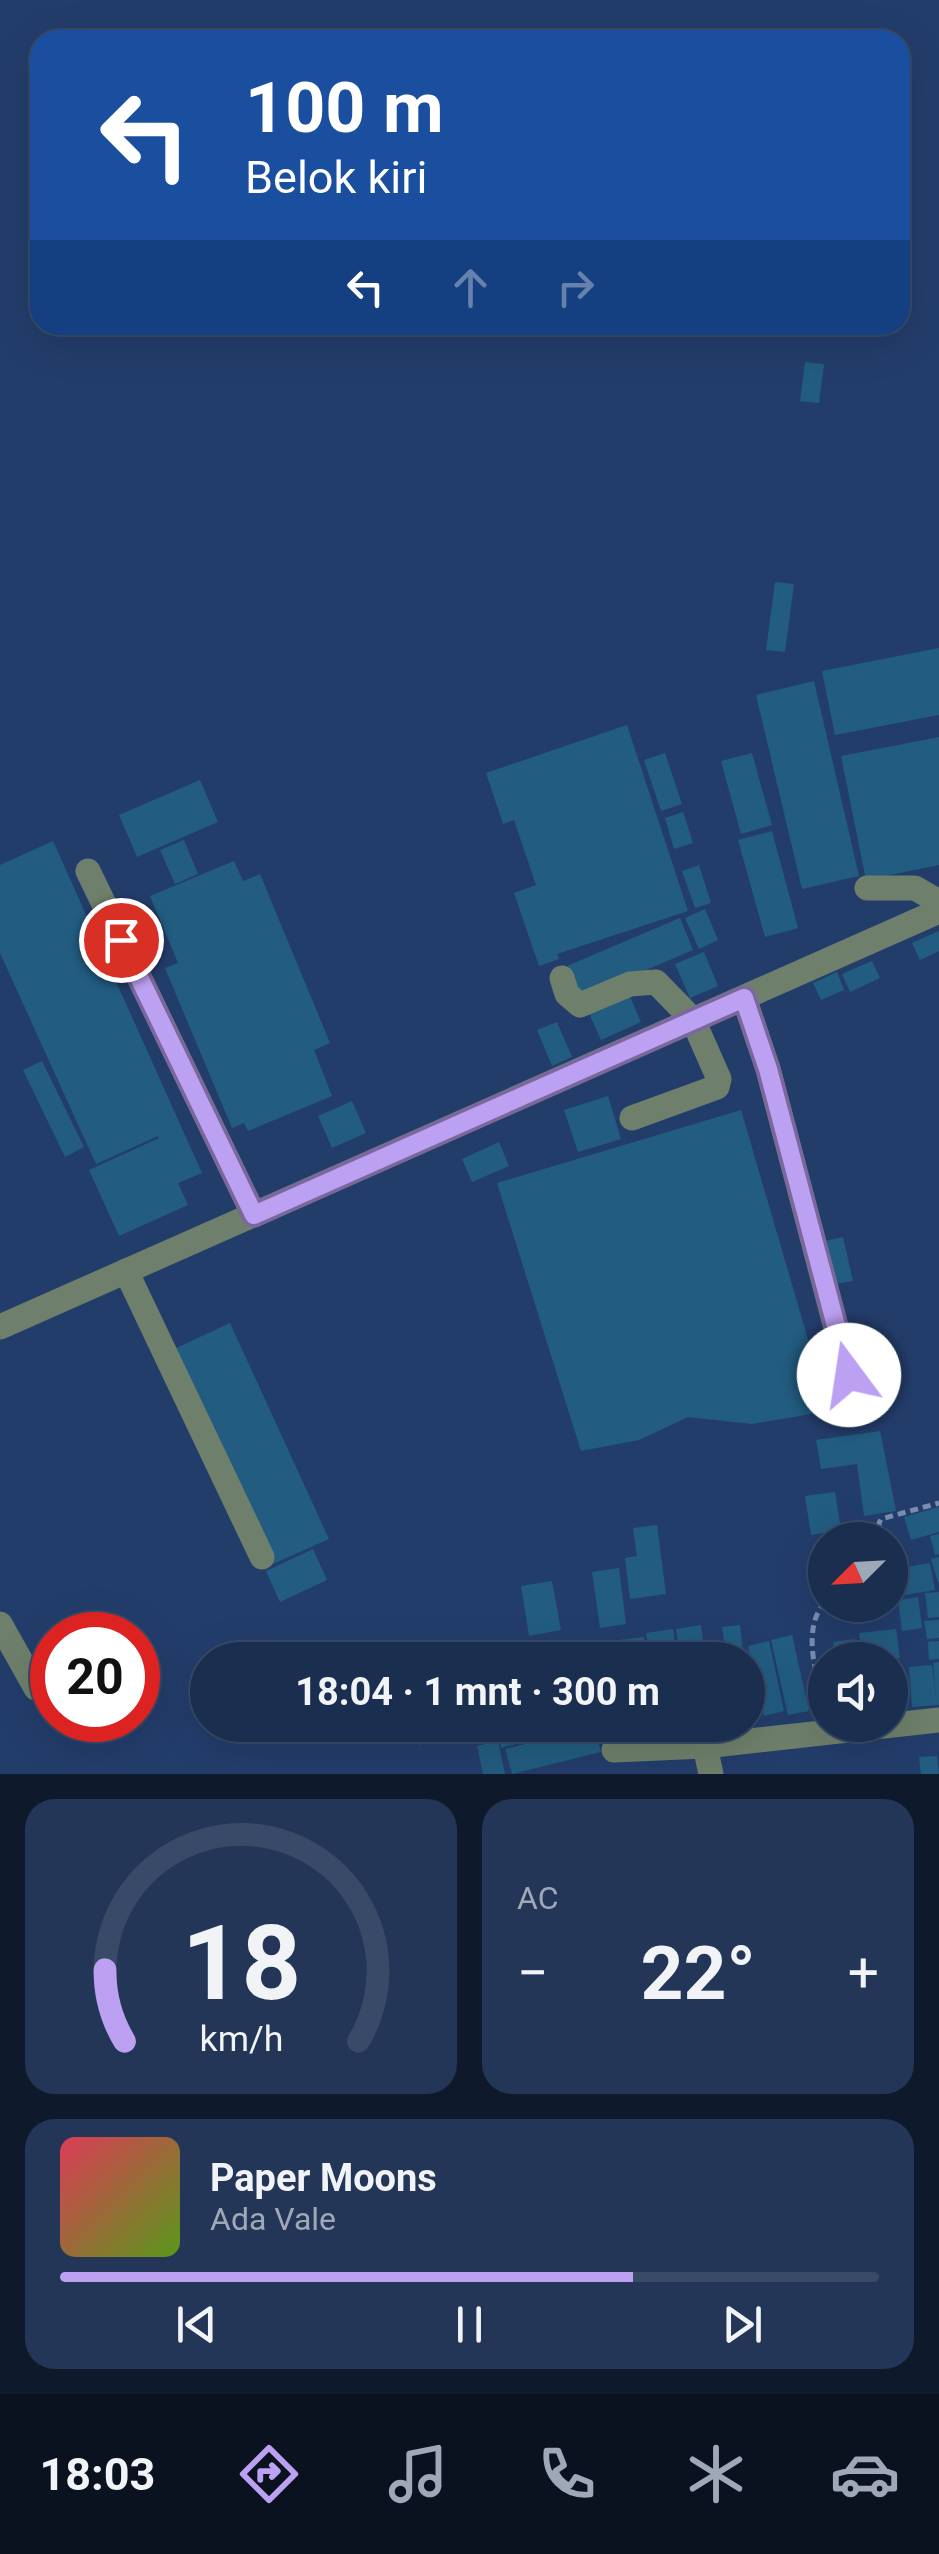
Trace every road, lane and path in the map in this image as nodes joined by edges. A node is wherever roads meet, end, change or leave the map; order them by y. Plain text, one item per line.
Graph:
1 (88, 871) dead end
2 (867, 888) dead end
3 (939, 902) edge
4 (939, 911) edge
5 (562, 978) dead end
6 (744, 998) junction
7 (693, 1020) junction
8 (632, 1118) dead end
9 (254, 1215) junction
10 (126, 1271) junction
11 (0, 1328) edge
12 (858, 1412) dead end
13 (939, 1503) edge
14 (880, 1522) edge
15 (262, 1557) dead end
16 (0, 1624) edge
17 (30, 1677) edge
18 (939, 1720) edge
19 (706, 1746) junction
20 (614, 1750) dead end
21 (711, 1774) edge

1 - 9 street
2 - 3 street
4 - 6 street
5 - 7 street
6 - 7 street
6 - 12 street
7 - 8 street
7 - 9 street
9 - 10 street
10 - 11 street
10 - 15 street
13 - 14 path
16 - 17 street
18 - 19 street
19 - 20 street
19 - 21 street

